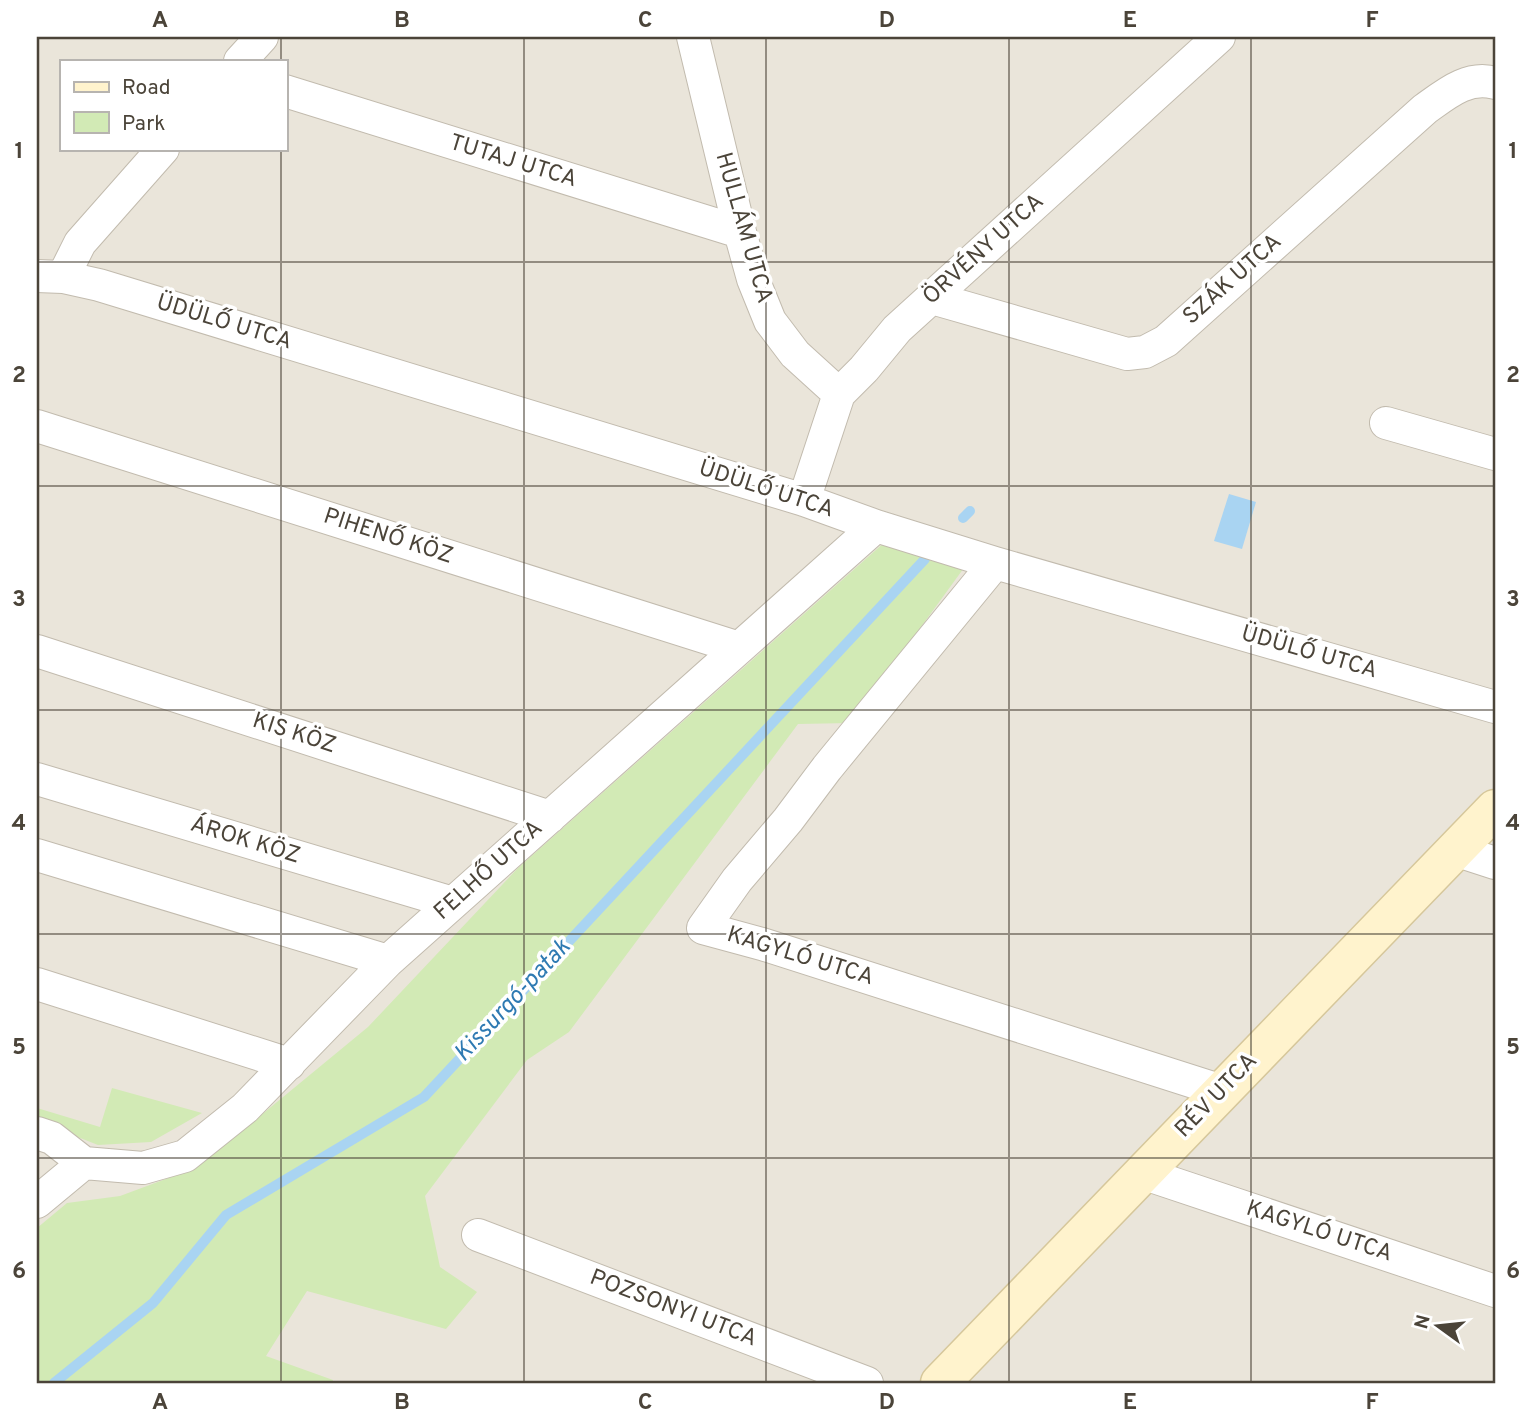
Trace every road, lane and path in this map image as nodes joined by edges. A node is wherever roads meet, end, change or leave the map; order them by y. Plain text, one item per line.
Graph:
1 (262, 37) edge
2 (693, 37) edge
3 (1219, 37) edge
4 (241, 60) edge
5 (1495, 83) edge
6 (287, 93) edge
7 (162, 150) edge
8 (740, 232) junction
9 (50, 277) edge
10 (932, 298) junction
11 (839, 394) junction
12 (1386, 423) dead end
13 (37, 426) edge
14 (1495, 454) edge
15 (804, 500) junction
16 (876, 526) junction
17 (995, 563) junction
18 (739, 648) junction
19 (37, 651) edge
20 (1495, 707) edge
21 (37, 779) edge
22 (1495, 809) edge
23 (550, 817) junction
24 (1455, 850) junction
25 (37, 855) edge
26 (1495, 863) edge
27 (453, 903) junction
28 (388, 961) junction
29 (37, 984) edge
30 (289, 1064) junction
31 (1222, 1091) junction
32 (37, 1133) edge
33 (84, 1163) junction
34 (1142, 1173) junction
35 (37, 1202) edge
36 (478, 1235) dead end
37 (1495, 1291) edge
38 (867, 1383) edge
39 (940, 1383) edge

1 - 4 street
2 - 8 street, HULLÁM UTCA
3 - 10 street, ÖRVÉNY UTCA
5 - 10 street, SZÁK UTCA
6 - 8 street, TUTAJ UTCA
7 - 9 street
8 - 11 street, HULLÁM UTCA
9 - 15 street, ÜDÜLŐ UTCA
10 - 11 street, ÖRVÉNY UTCA
11 - 15 street, ÖRVÉNY UTCA
12 - 14 street
13 - 18 street, PIHENŐ KÖZ
15 - 16 street, ÜDÜLŐ UTCA
16 - 17 street, ÜDÜLŐ UTCA
16 - 18 street, FELHŐ UTCA
17 - 20 street, ÜDÜLŐ UTCA
17 - 31 street, KAGYLÓ UTCA
18 - 23 street, FELHŐ UTCA
19 - 23 street, KIS KÖZ
21 - 27 street, ÁROK KÖZ
22 - 24 street, RÉV UTCA
23 - 27 street, FELHŐ UTCA
24 - 26 street
24 - 31 street, RÉV UTCA
25 - 28 street
27 - 28 street, FELHŐ UTCA
28 - 30 street, FELHŐ UTCA
29 - 30 street
30 - 33 street, FELHŐ UTCA
31 - 34 street, RÉV UTCA
32 - 33 street
33 - 35 street
34 - 37 street, KAGYLÓ UTCA
34 - 39 street, RÉV UTCA
36 - 38 street, POZSONYI UTCA

